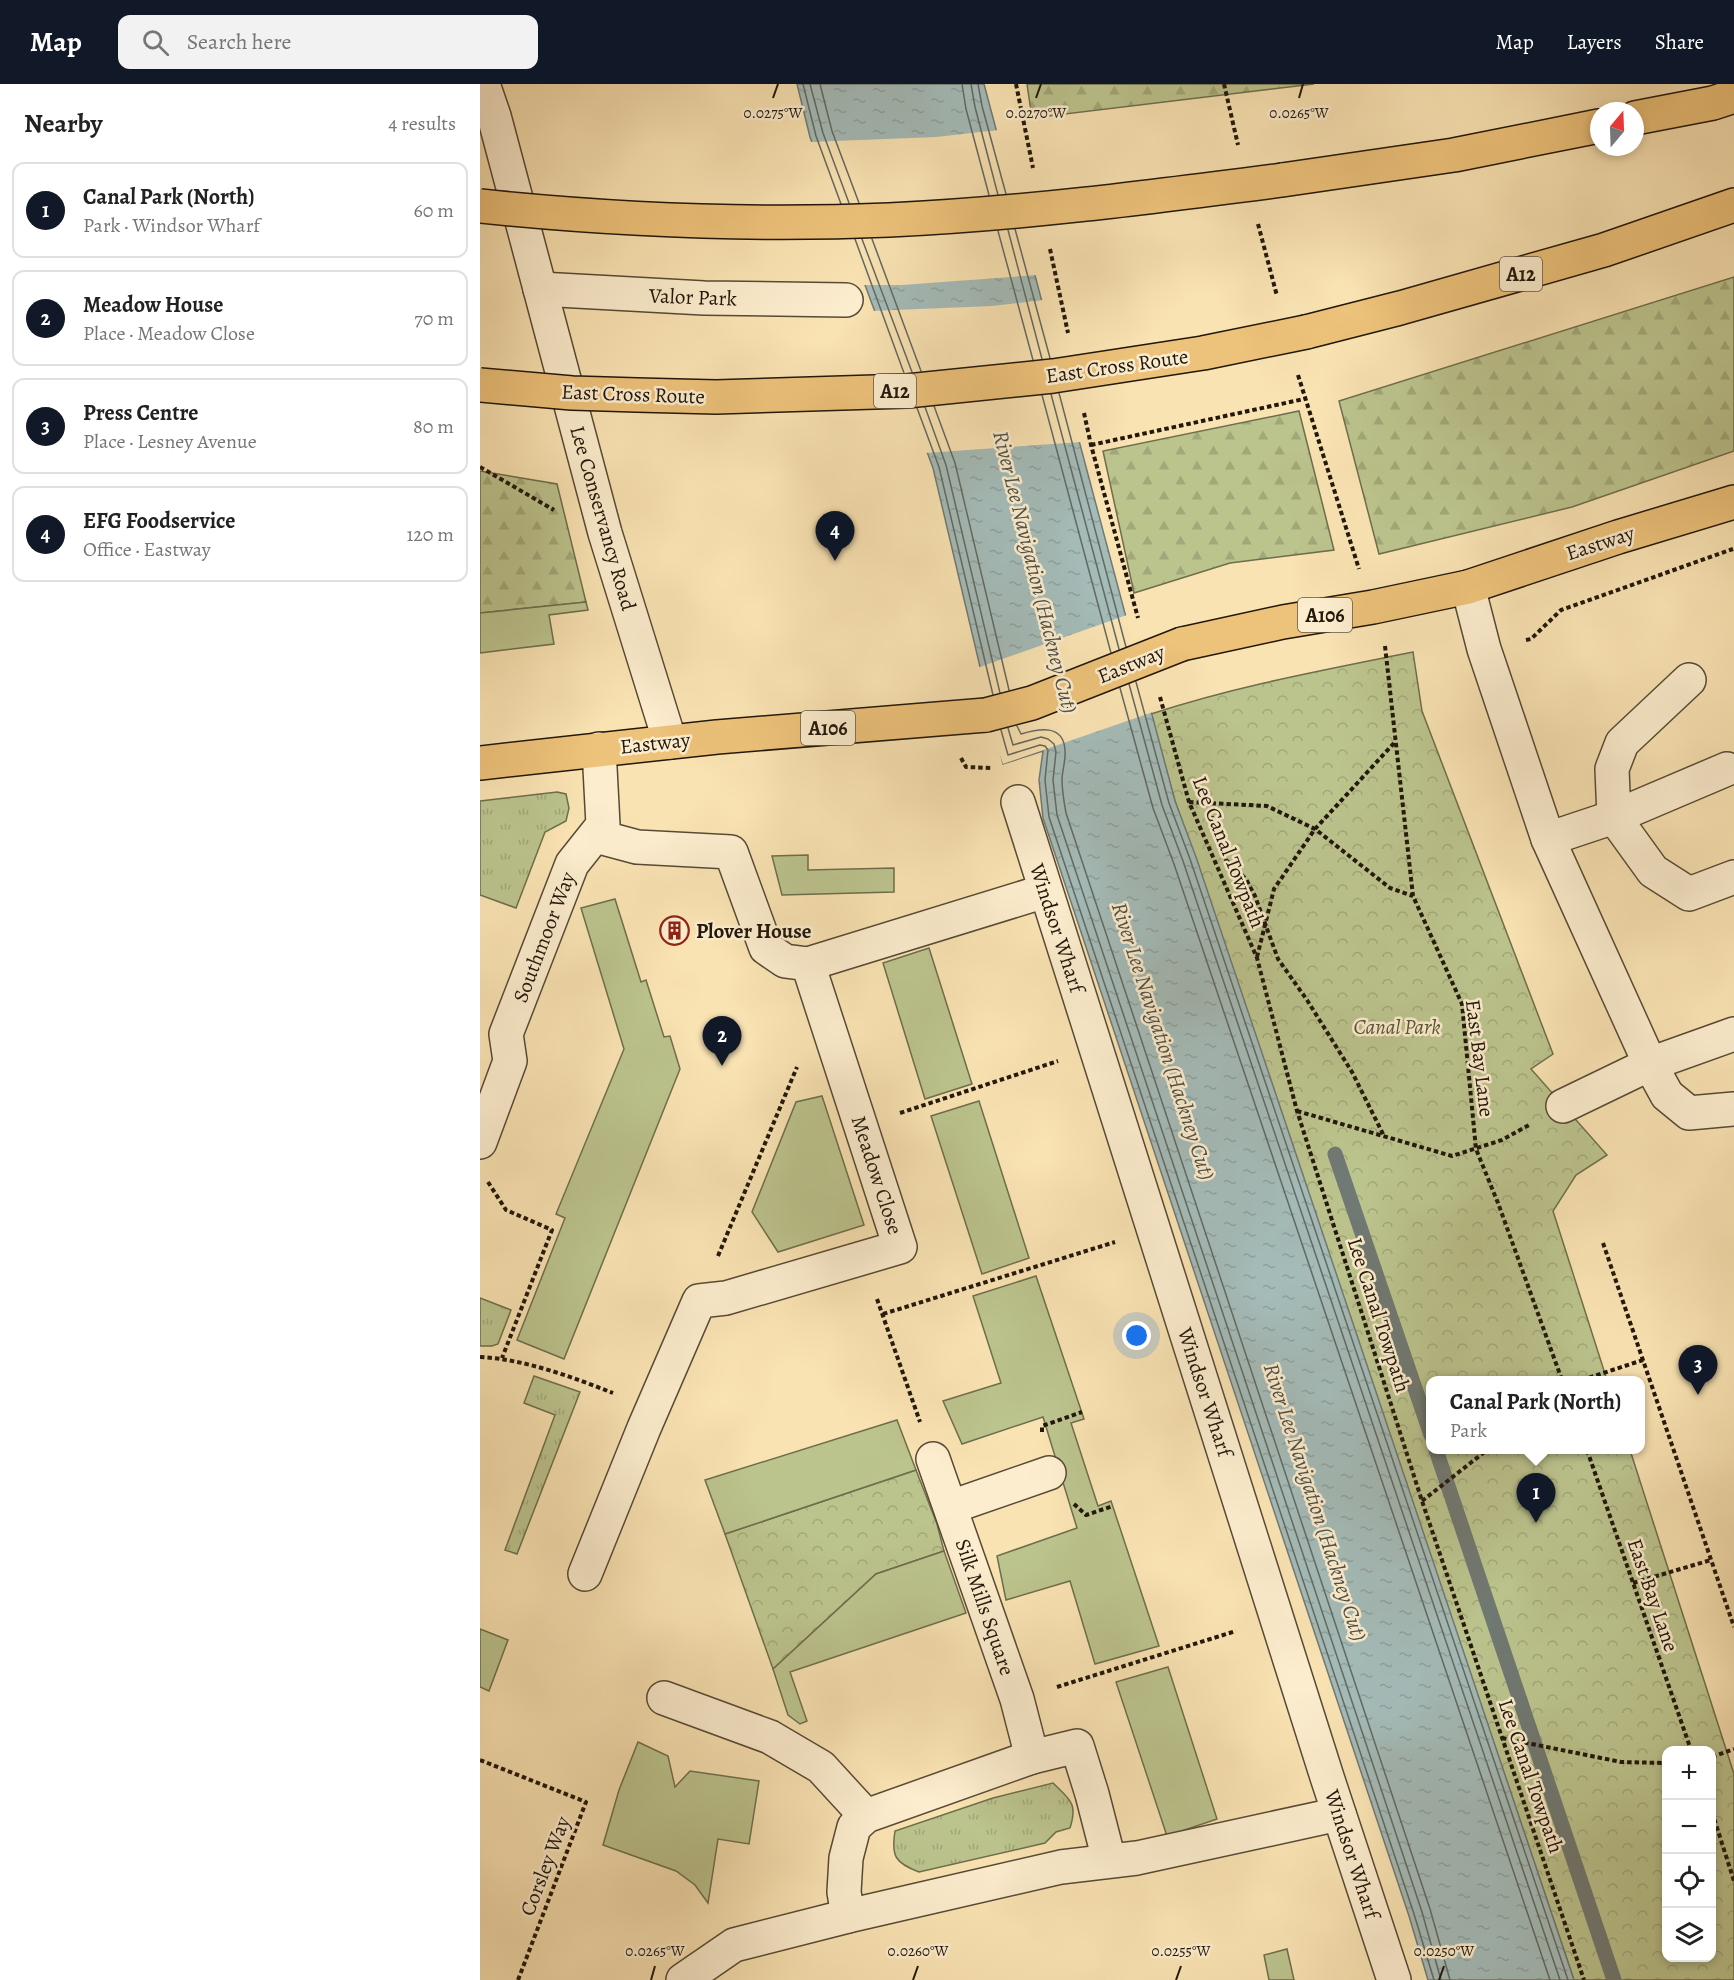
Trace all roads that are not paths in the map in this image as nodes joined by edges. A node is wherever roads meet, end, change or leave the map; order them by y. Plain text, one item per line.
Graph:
1 (483, 84) edge
2 (1734, 96) edge
3 (1644, 116) edge
4 (1590, 128) edge
5 (1734, 205) edge
6 (480, 206) edge
7 (540, 289) junction
8 (846, 300) dead end
9 (480, 385) edge
10 (1734, 502) edge
11 (1468, 587) junction
12 (1689, 680) dead end
13 (670, 742) junction
14 (599, 749) junction
15 (480, 763) edge
16 (1727, 769) dead end
17 (1018, 802) dead end
18 (1614, 817) junction
19 (596, 836) junction
20 (1548, 839) junction
21 (1734, 877) edge
22 (1046, 891) junction
23 (808, 964) junction
24 (1734, 1034) edge
25 (480, 1050) edge
26 (510, 1061) junction
27 (1650, 1065) junction
28 (1563, 1106) road end
29 (1734, 1109) edge
30 (480, 1142) edge
31 (933, 1459) road end
32 (1048, 1473) dead end
33 (951, 1507) junction
34 (585, 1575) dead end
35 (664, 1698) dead end
36 (1032, 1757) junction
37 (1339, 1814) junction
38 (866, 1816) junction
39 (1109, 1860) junction
40 (848, 1916) junction
41 (683, 1980) edge
42 (1394, 1980) edge

1 - 7 street, Lee Conservancy Road
2 - 3 main road
4 - 6 main road, bridge
5 - 9 main road, East Cross Route / A12, bridge
7 - 8 street, Valor Park
7 - 13 street, Lee Conservancy Road
10 - 11 main road, Eastway / A106
11 - 13 main road, Eastway / A106, bridge
11 - 20 street
12 - 18 street
13 - 14 main road, Eastway / A106
14 - 15 main road, Eastway / A106
14 - 19 street, Southmoor Way
16 - 18 street
17 - 22 street, Windsor Wharf
18 - 20 street
18 - 21 street
19 - 23 street
19 - 26 street, Southmoor Way
20 - 27 street
22 - 23 street
22 - 37 street, Windsor Wharf
23 - 34 street, Meadow Close
24 - 27 street
25 - 26 street
26 - 30 street, Southmoor Way
27 - 28 street
27 - 29 street
31 - 33 street, Silk Mills Square
32 - 33 street
33 - 36 street, Silk Mills Square
35 - 38 street
36 - 38 street
36 - 39 street
37 - 39 street
37 - 42 street, Windsor Wharf
38 - 40 street
39 - 40 street
40 - 41 street

